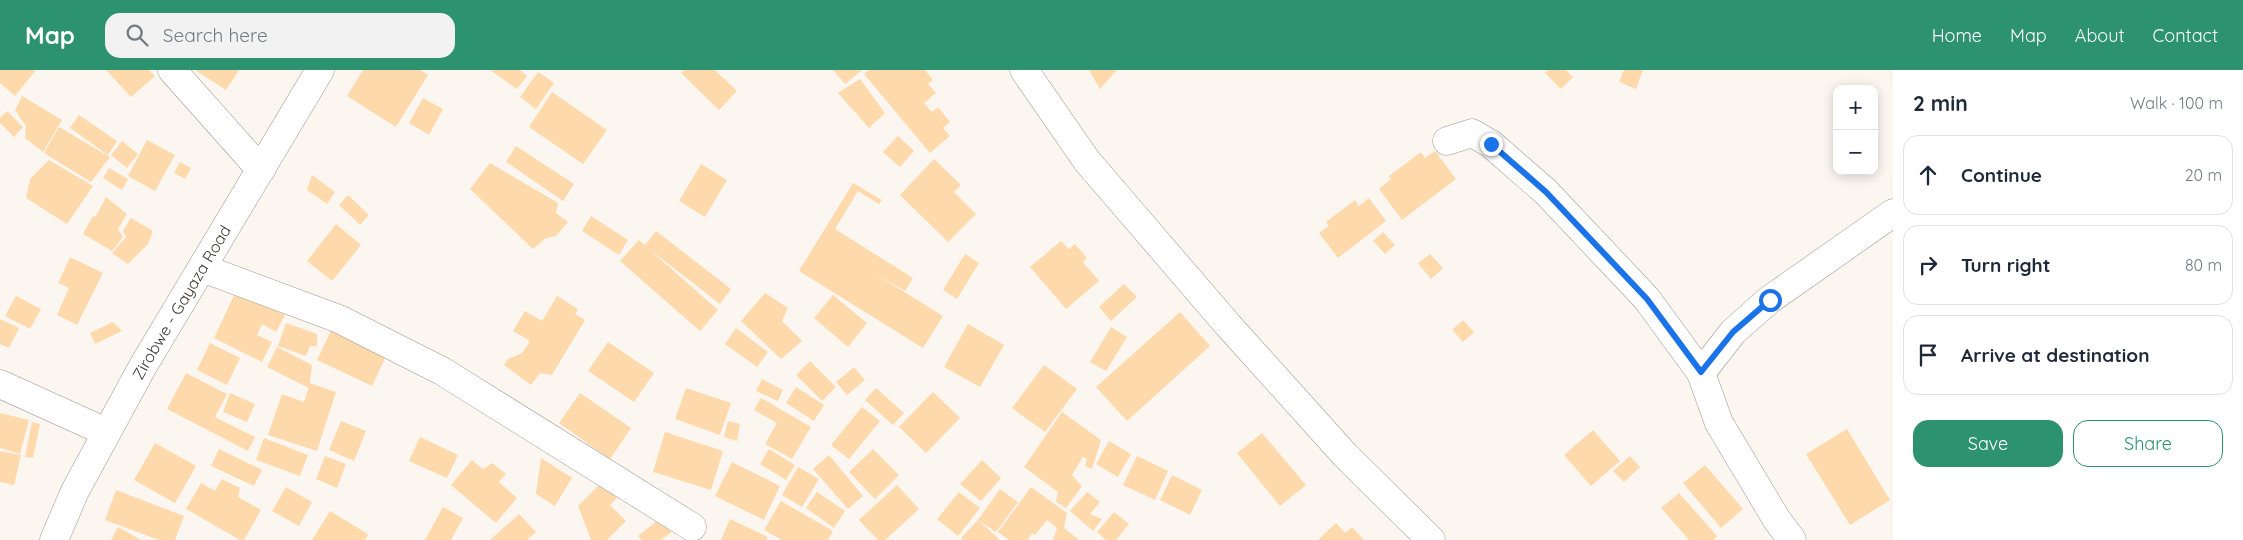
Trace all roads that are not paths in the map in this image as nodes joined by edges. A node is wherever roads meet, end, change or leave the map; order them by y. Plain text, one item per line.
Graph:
1 (172, 70) edge
2 (320, 70) edge
3 (1024, 70) edge
4 (1447, 141) dead end
5 (261, 170) junction
6 (1893, 213) edge
7 (202, 268) junction
8 (1701, 372) junction
9 (0, 384) edge
10 (106, 432) junction
11 (692, 527) dead end
12 (54, 540) edge
13 (1431, 540) edge
14 (1792, 540) edge

1 - 5 street
2 - 5 street, Zirobwe - Gayaza Road
3 - 13 street
4 - 8 street
5 - 7 street, Zirobwe - Gayaza Road
6 - 8 street
7 - 10 street, Zirobwe - Gayaza Road
7 - 11 street
8 - 14 street
9 - 10 street
10 - 12 street, Zirobwe - Gayaza Road

